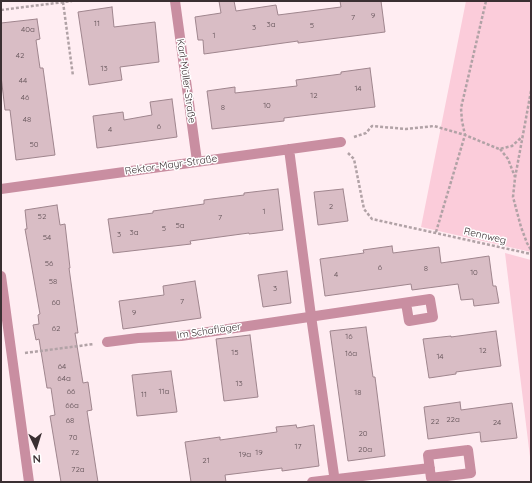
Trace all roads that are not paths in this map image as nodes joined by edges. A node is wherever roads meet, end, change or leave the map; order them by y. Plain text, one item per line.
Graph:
1 (175, 1) edge
2 (341, 142) road end
3 (289, 150) junction
4 (197, 161) junction
5 (1, 189) edge
6 (1, 276) edge
7 (406, 303) dead end
8 (311, 316) junction
9 (107, 342) road end
10 (430, 468) junction
11 (335, 481) edge
12 (29, 482) edge
13 (312, 482) edge

1 - 4 street, Karl-Müller-Straße
2 - 3 street, Rektor-Mayr-Straße
3 - 4 street, Rektor-Mayr-Straße
3 - 8 street
4 - 5 street, Rektor-Mayr-Straße
6 - 12 street
7 - 8 street, Im Schafläger
8 - 9 street, Im Schafläger
8 - 11 street
10 - 10 street
10 - 11 street
11 - 13 street

